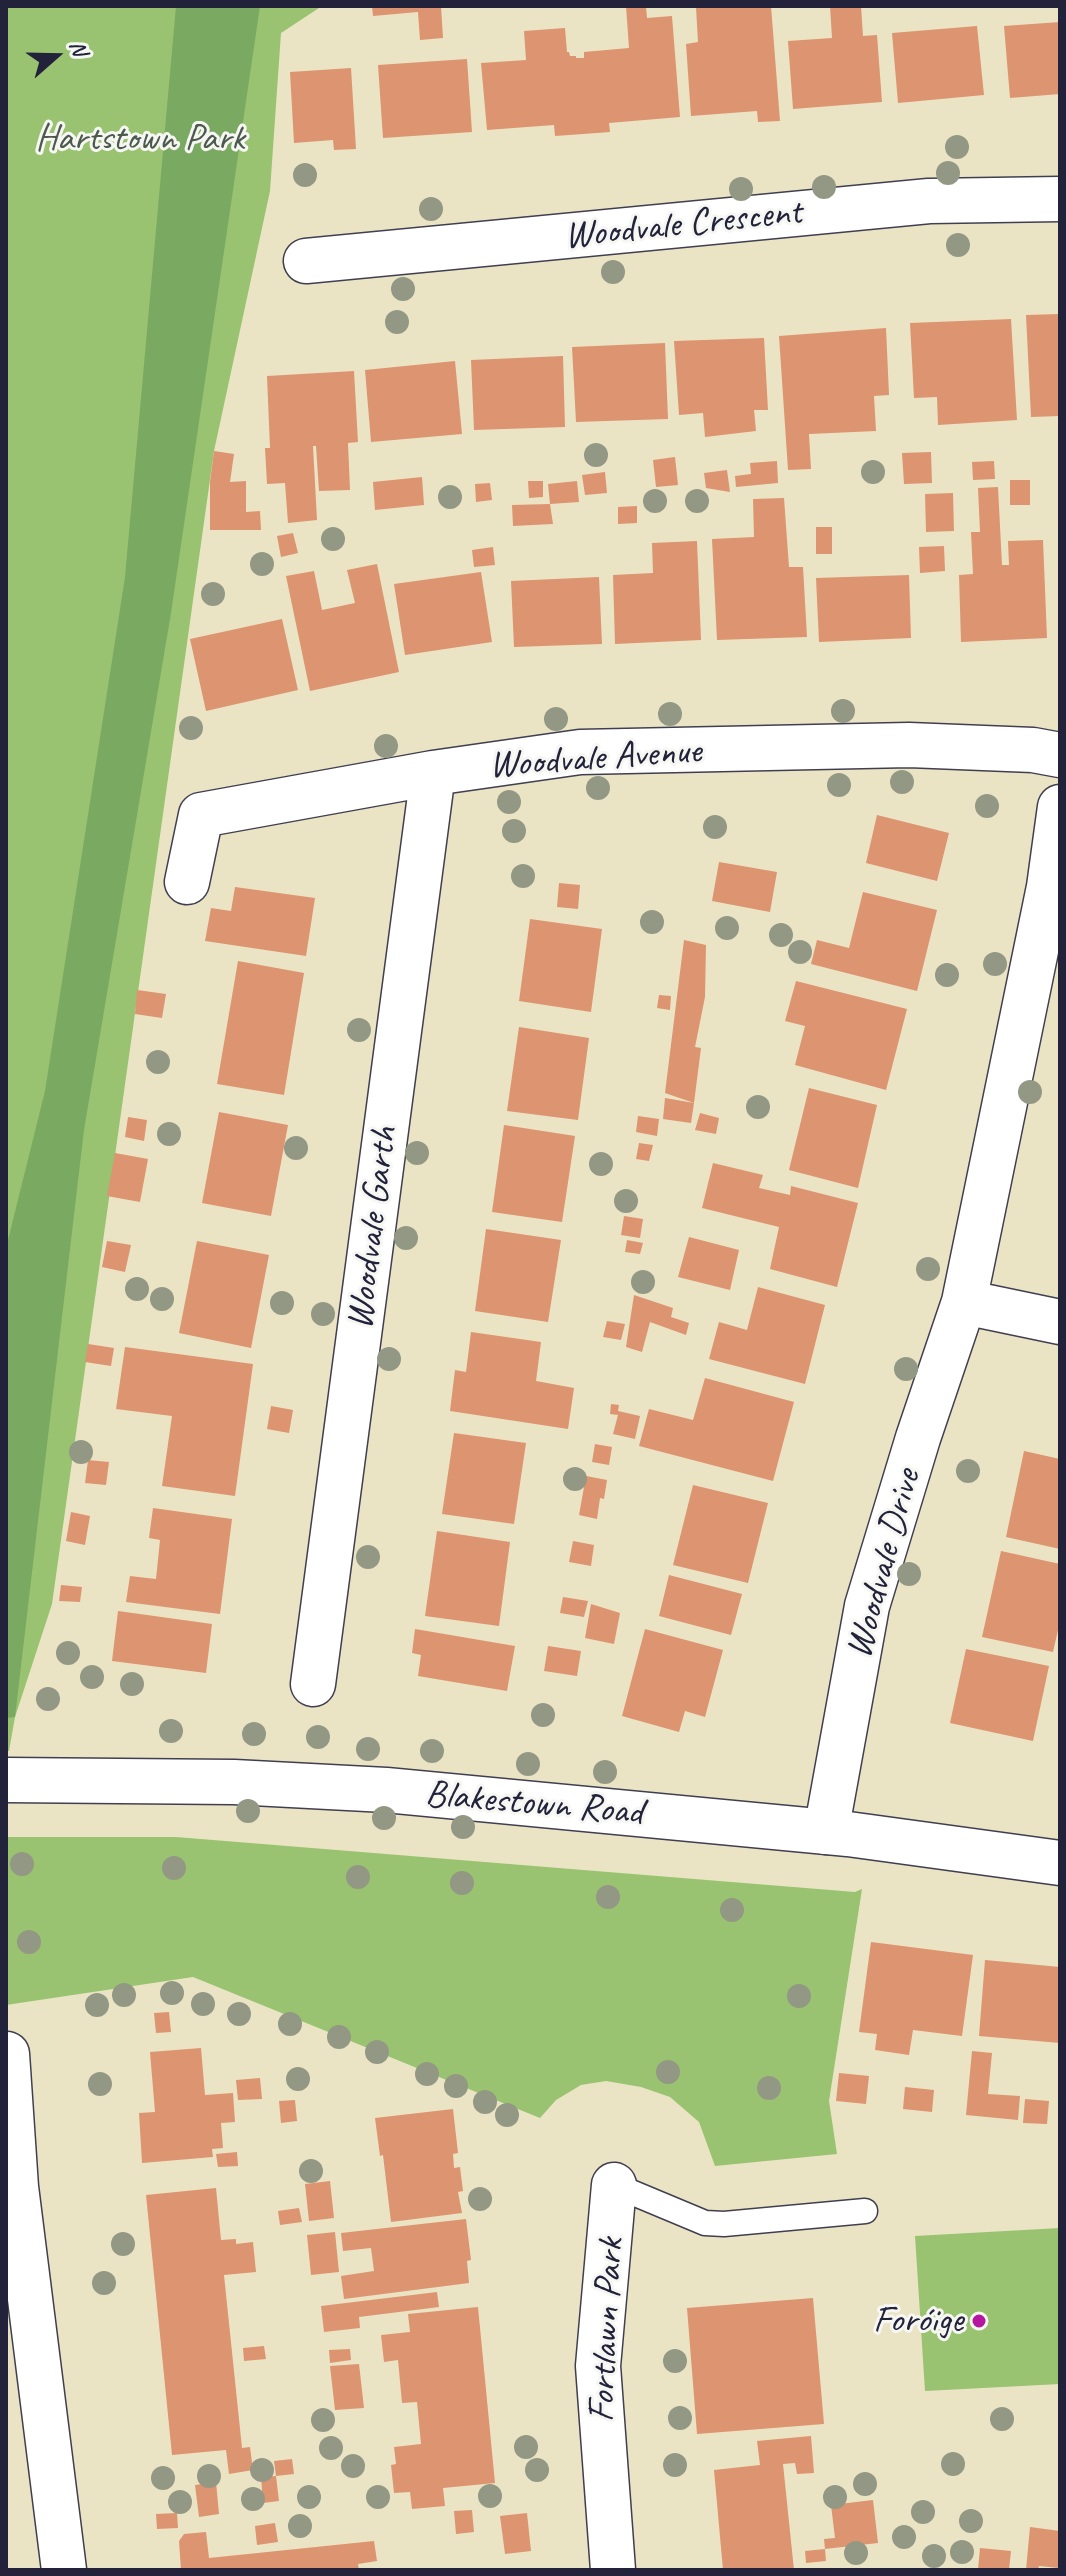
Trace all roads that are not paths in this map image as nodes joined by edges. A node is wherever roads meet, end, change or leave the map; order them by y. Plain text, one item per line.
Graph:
1 (1060, 199) edge
2 (306, 261) dead end
3 (1060, 755) edge
4 (433, 773) junction
5 (1060, 807) edge
6 (187, 882) dead end
7 (964, 1302) junction
8 (1060, 1322) edge
9 (313, 1684) dead end
10 (6, 1780) edge
11 (826, 1832) junction
12 (1060, 1863) edge
13 (7, 2054) edge
14 (614, 2185) joint
15 (11, 2188) edge
16 (865, 2211) dead end
17 (64, 2570) edge
18 (613, 2570) edge

1 - 2 street, Woodvale Crescent
3 - 4 street, Woodvale Avenue
4 - 6 street, Woodvale Avenue
4 - 9 street, Woodvale Garth
5 - 7 street, Woodvale Drive
7 - 8 street
7 - 11 street, Woodvale Drive
10 - 11 street, Blakestown Road
11 - 12 street, Blakestown Road
13 - 15 street
14 - 16 lane
14 - 18 street, Fortlawn Park
15 - 17 street

